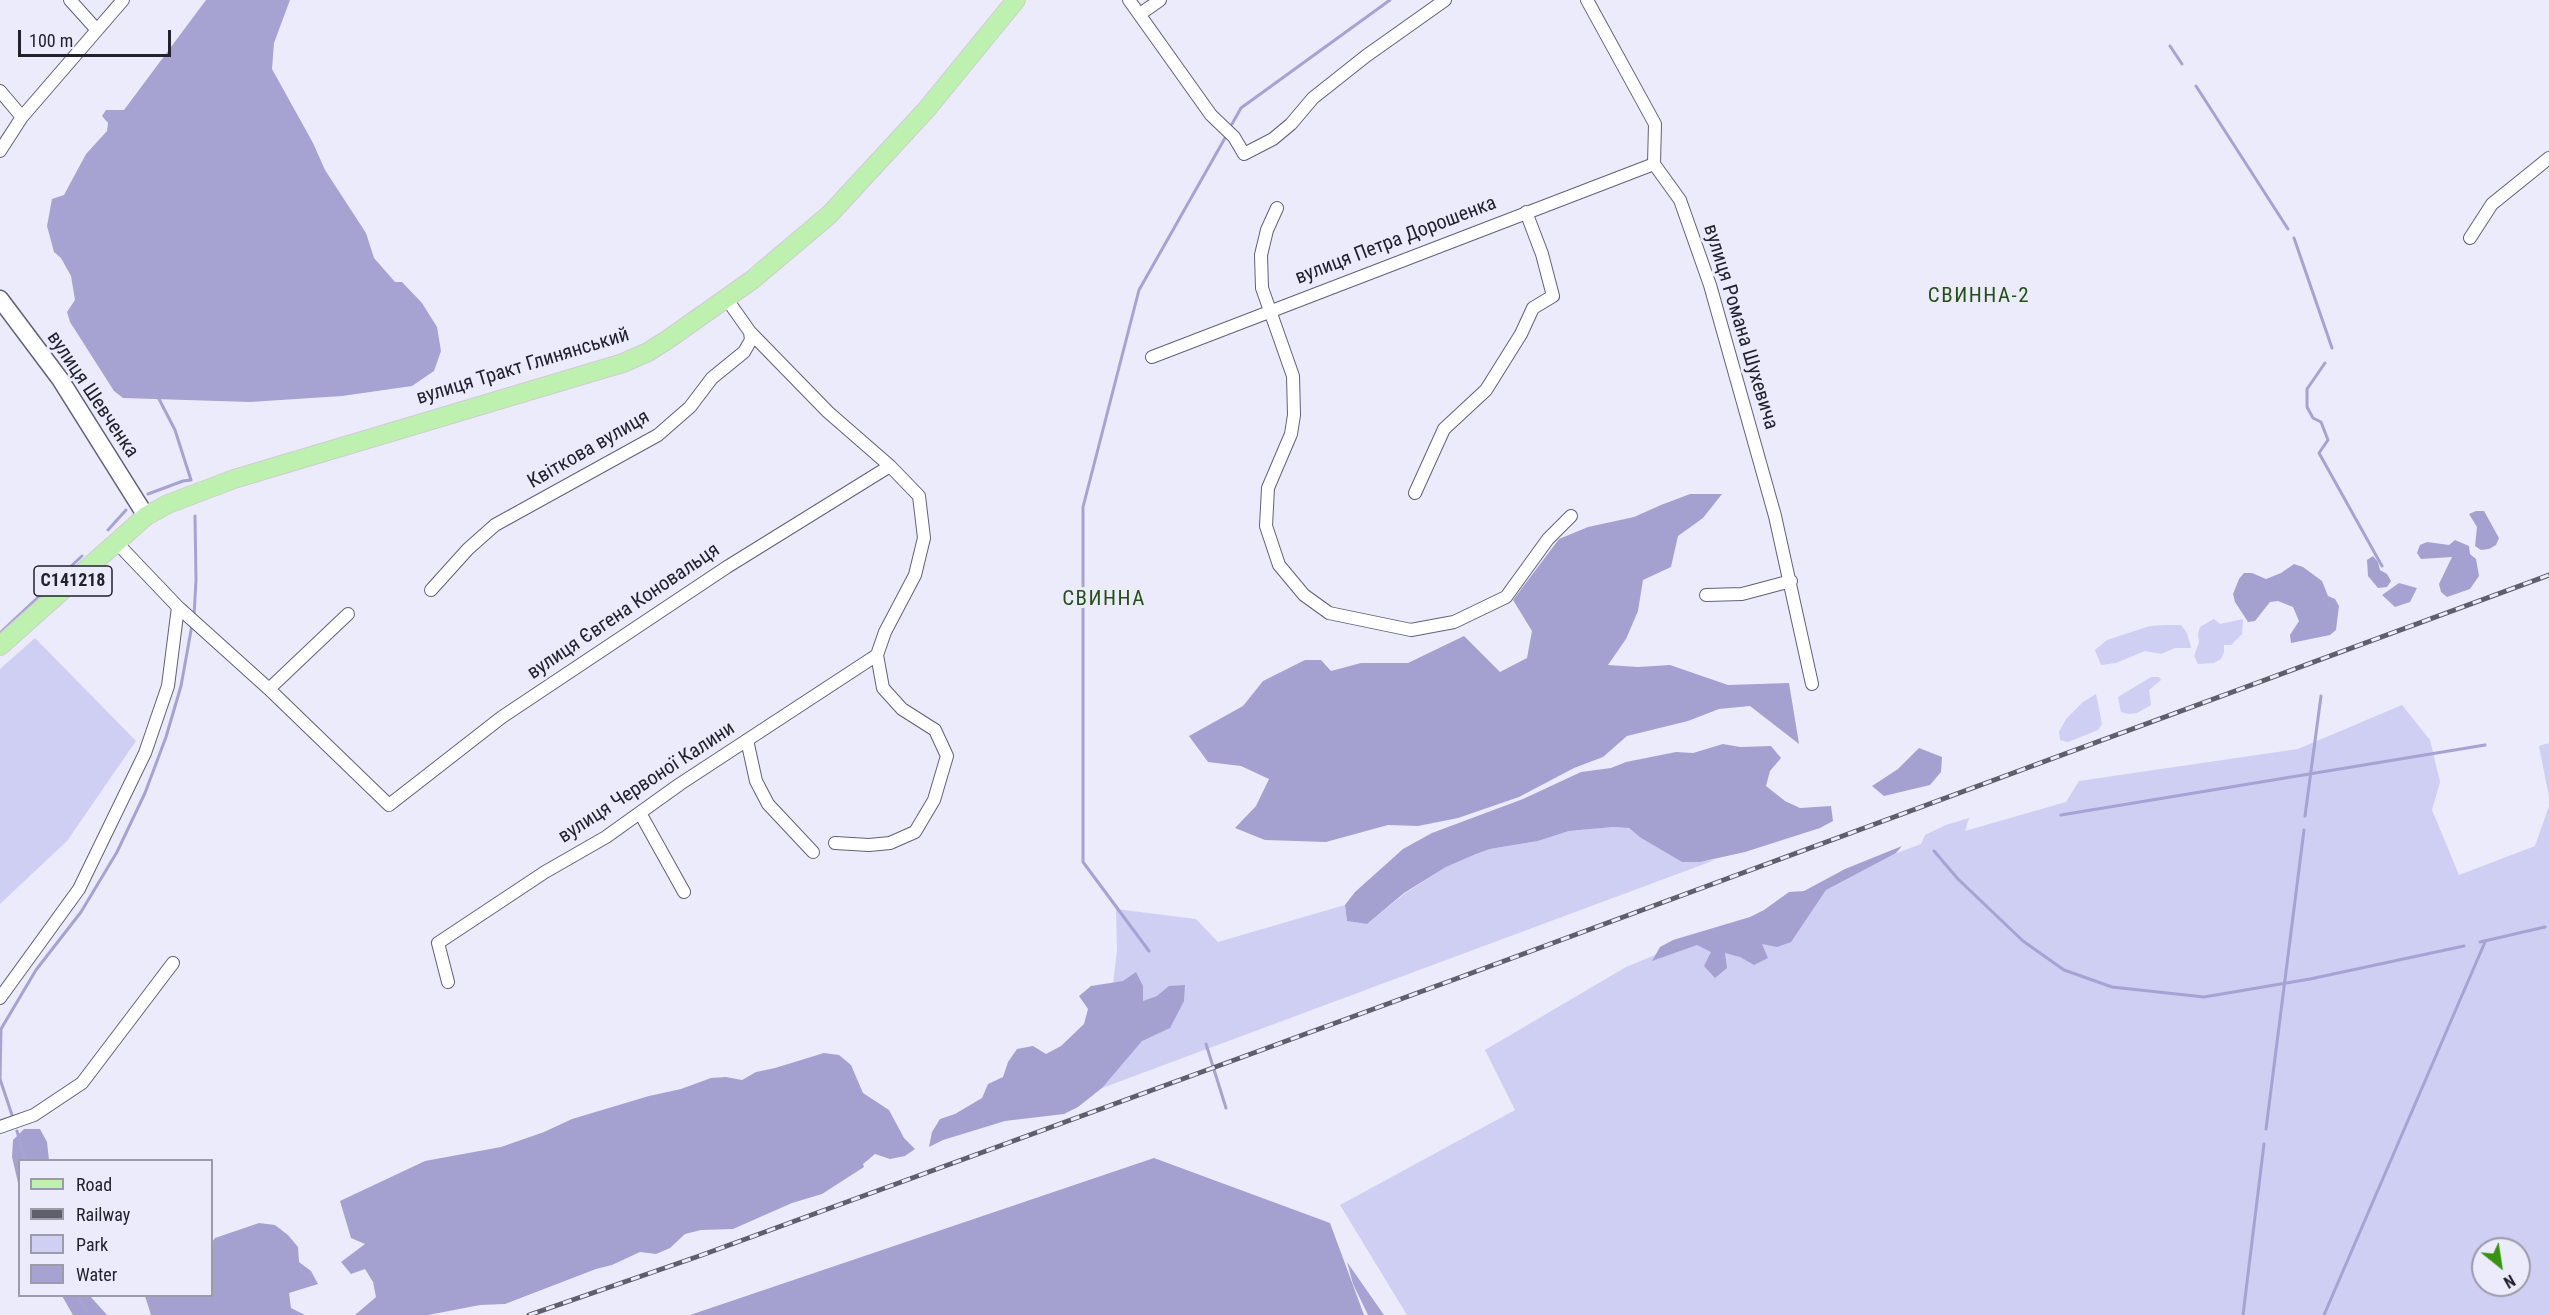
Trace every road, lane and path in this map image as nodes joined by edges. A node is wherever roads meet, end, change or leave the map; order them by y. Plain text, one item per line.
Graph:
1 (70, 0) edge
2 (123, 0) edge
3 (1016, 0) edge
4 (1129, 0) edge
5 (1160, 0) edge
6 (1445, 0) edge
7 (1587, 0) edge
8 (1140, 14) junction
9 (96, 30) junction
10 (0, 92) edge
11 (22, 117) junction
12 (0, 151) edge
13 (2549, 158) edge
14 (1654, 164) junction
15 (1277, 208) dead end
16 (1527, 212) junction
17 (2470, 238) dead end
18 (726, 298) junction
19 (0, 299) edge
20 (1269, 312) junction
21 (750, 332) junction
22 (1152, 357) dead end
23 (890, 466) junction
24 (1414, 493) dead end
25 (146, 516) junction
26 (1571, 516) dead end
27 (116, 542) junction
28 (1791, 581) junction
29 (431, 590) dead end
30 (1706, 596) dead end
31 (178, 607) junction
32 (348, 614) dead end
33 (0, 646) edge
34 (877, 655) junction
35 (1812, 684) dead end
36 (269, 688) junction
37 (747, 740) junction
38 (639, 813) junction
39 (835, 843) dead end
40 (813, 852) dead end
41 (684, 892) dead end
42 (174, 963) dead end
43 (448, 982) dead end
44 (0, 998) edge
45 (0, 1127) edge

1 - 9 street
2 - 9 street
3 - 18 main road, вулиця Тракт Глинянський
4 - 8 street
5 - 8 street
6 - 8 street
7 - 14 street
9 - 11 street
10 - 11 street
11 - 12 street
13 - 17 street
14 - 16 street, вулиця Петра Дорошенка
14 - 28 street, вулиця Романа Шухевича
15 - 20 street
16 - 20 street, вулиця Петра Дорошенка
16 - 24 street
18 - 21 street
18 - 25 main road, вулиця Тракт Глинянський
19 - 25 main road, вулиця Шевченка
20 - 22 street, вулиця Петра Дорошенка
20 - 26 street
21 - 23 street
21 - 29 street, Квіткова вулиця
23 - 34 street
23 - 36 street, вулиця Євгена Коновальця
25 - 27 main road, вулиця Тракт Глинянський / С141218
27 - 31 street
27 - 33 main road, вулиця Тракт Глинянський / С141218
28 - 30 street
28 - 35 street, вулиця Романа Шухевича
31 - 36 street
31 - 44 street
32 - 36 street
34 - 37 street, вулиця Червоної Калини
34 - 39 street
37 - 38 street, вулиця Червоної Калини
37 - 40 street
38 - 41 street
38 - 43 street, вулиця Червоної Калини
42 - 45 street

